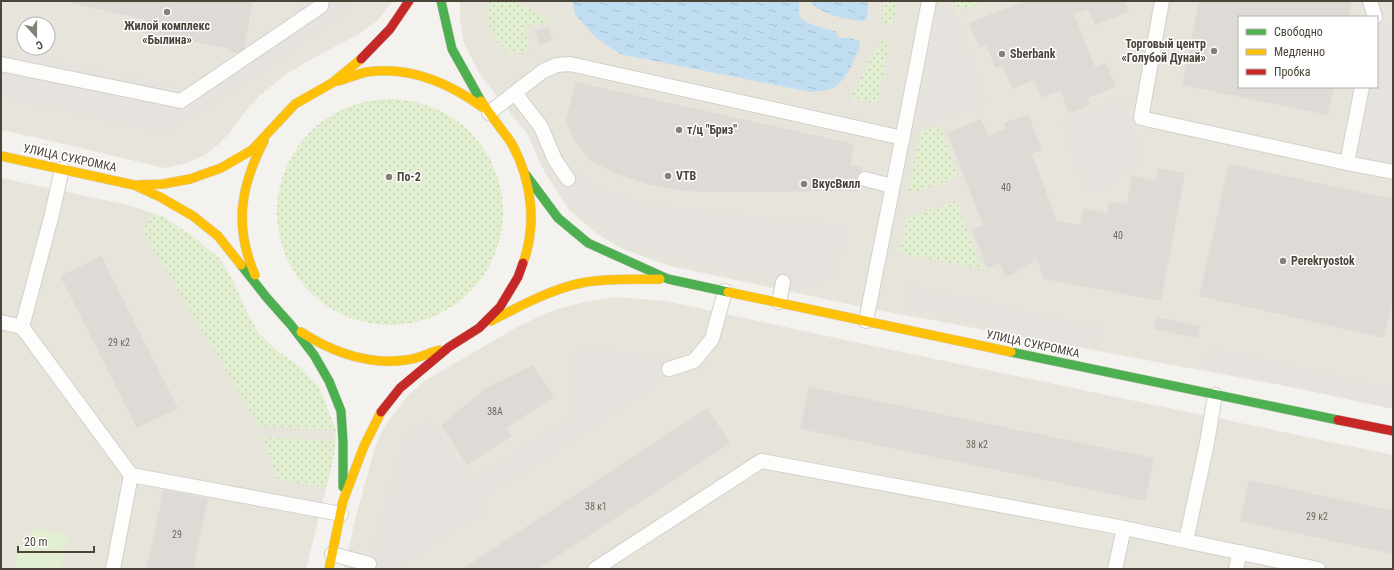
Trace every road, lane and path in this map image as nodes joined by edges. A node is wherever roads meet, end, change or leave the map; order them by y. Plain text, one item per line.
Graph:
1 (322, 1) edge
2 (410, 1) edge
3 (441, 1) edge
4 (929, 1) edge
5 (1162, 1) edge
6 (1370, 1) edge
7 (1375, 16) edge
8 (1, 64) edge
9 (332, 83) junction
10 (1362, 88) edge
11 (515, 93) junction
12 (489, 113) junction
13 (273, 126) junction
14 (902, 138) junction
15 (1, 156) edge
16 (1347, 163) junction
17 (62, 169) junction
18 (1393, 172) edge
19 (526, 175) junction
20 (568, 179) dead end
21 (865, 179) dead end
22 (134, 185) junction
23 (892, 186) junction
24 (668, 279) junction
25 (783, 282) dead end
26 (725, 291) junction
27 (267, 298) junction
28 (779, 302) junction
29 (866, 321) junction
30 (1, 322) edge
31 (291, 325) junction
32 (22, 327) junction
33 (479, 328) junction
34 (449, 347) junction
35 (669, 369) dead end
36 (1215, 395) junction
37 (1393, 431) edge
38 (131, 475) junction
39 (342, 508) junction
40 (1124, 528) junction
41 (1186, 541) junction
42 (1240, 552) junction
43 (332, 554) junction
44 (369, 564) dead end
45 (113, 569) edge
46 (329, 569) edge
47 (594, 569) edge
48 (1115, 569) edge
49 (1236, 569) edge
50 (1318, 569) edge

1 - 8 lane
2 - 9 main road
3 - 12 main road
4 - 14 lane
5 - 16 lane
6 - 7 lane
9 - 12 main road
9 - 13 main road
10 - 16 lane
11 - 12 lane
11 - 14 lane
11 - 20 lane
12 - 19 main road
13 - 22 main road
13 - 27 main road
14 - 23 lane
15 - 17 main road, УЛИЦА СУКРОМКА
16 - 18 lane
17 - 22 main road, УЛИЦА СУКРОМКА
17 - 32 lane
19 - 24 main road, УЛИЦА СУКРОМКА
19 - 33 main road
21 - 23 lane
22 - 27 main road
23 - 29 lane
24 - 26 main road, УЛИЦА СУКРОМКА
24 - 33 main road, УЛИЦА СУКРОМКА
25 - 28 lane
26 - 28 main road, УЛИЦА СУКРОМКА
26 - 35 lane
27 - 31 main road
28 - 29 main road, УЛИЦА СУКРОМКА
29 - 36 main road, УЛИЦА СУКРОМКА
30 - 32 lane
31 - 34 main road
31 - 39 main road
32 - 38 lane
33 - 34 main road
34 - 39 main road
36 - 37 main road, УЛИЦА СУКРОМКА
36 - 41 lane
38 - 39 lane
38 - 45 lane
39 - 43 main road
40 - 41 lane
40 - 47 lane
40 - 48 lane
41 - 42 lane
42 - 49 lane
42 - 50 lane
43 - 44 lane
43 - 46 main road

